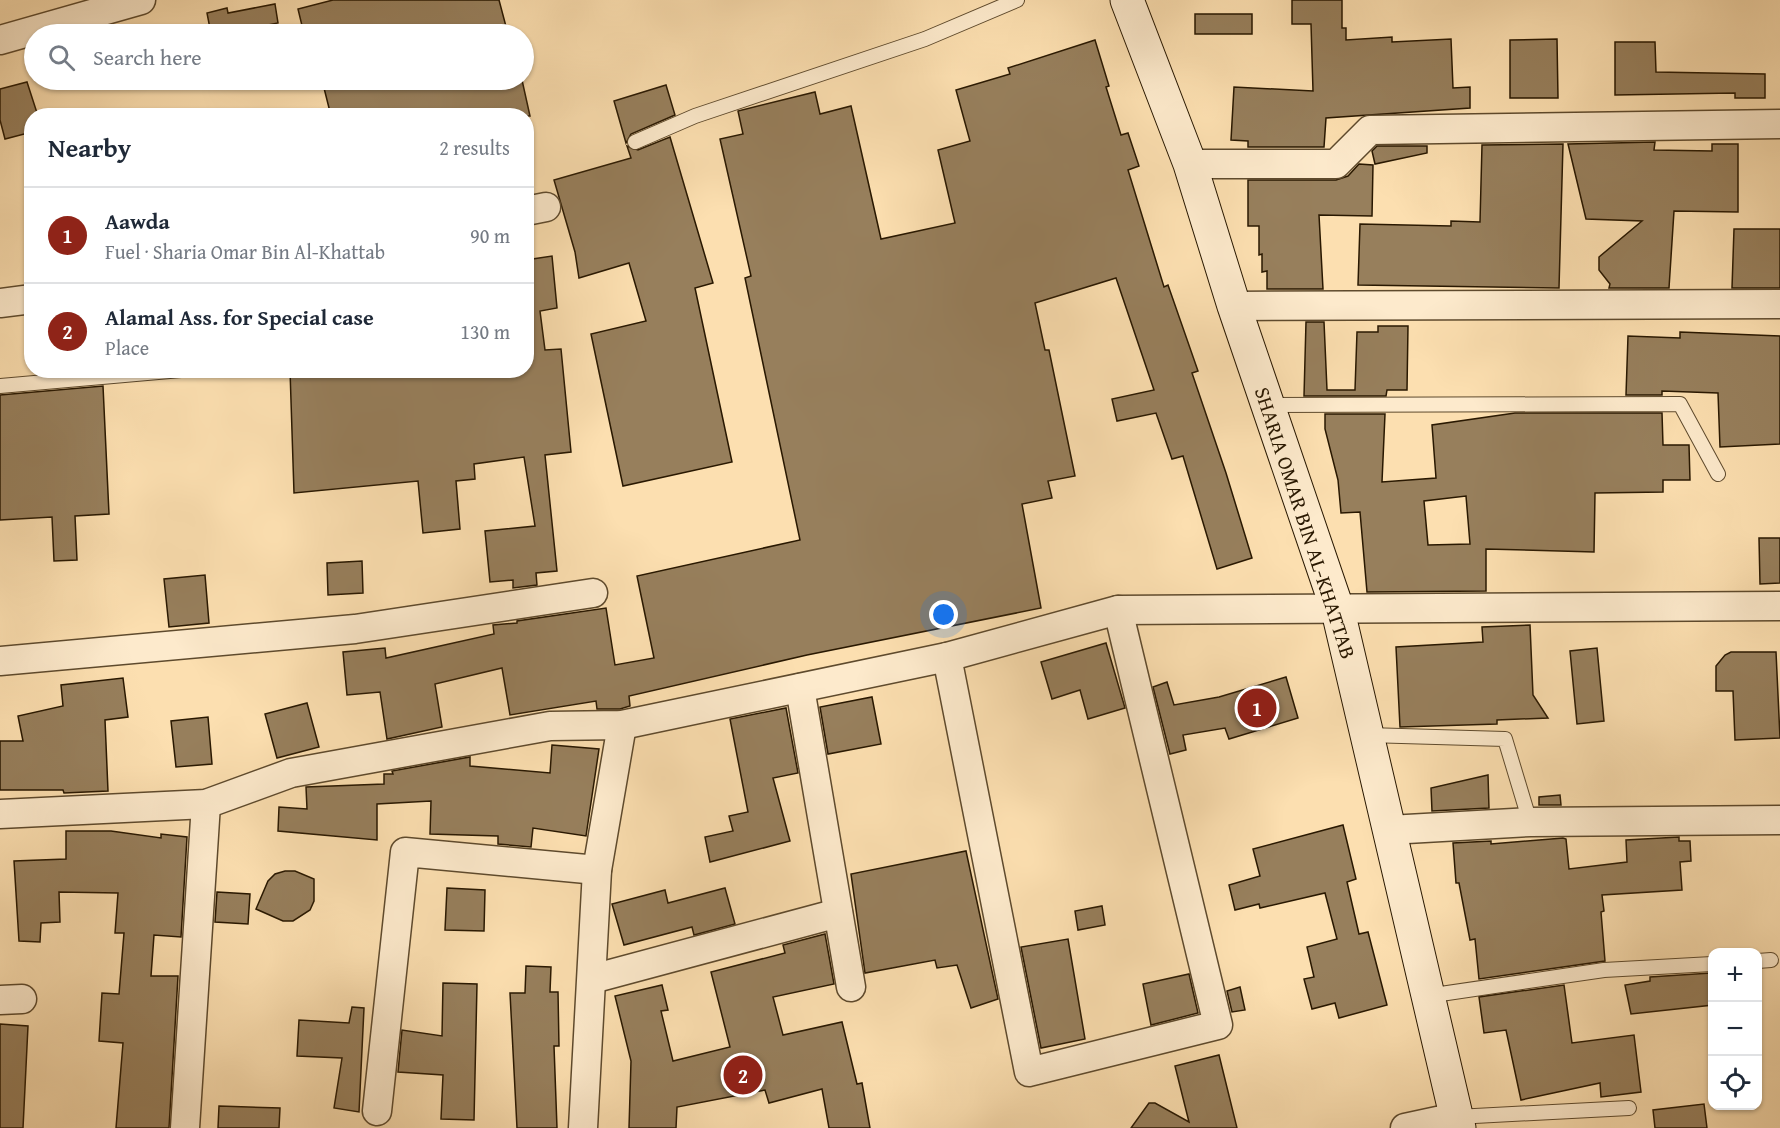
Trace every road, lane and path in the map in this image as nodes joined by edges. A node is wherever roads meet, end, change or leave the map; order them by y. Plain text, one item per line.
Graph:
1 (141, 0) edge
2 (1017, 0) edge
3 (1127, 0) edge
4 (56, 24) edge
5 (24, 33) edge
6 (0, 40) edge
7 (1780, 124) edge
8 (635, 142) dead end
9 (1190, 164) junction
10 (24, 300) edge
11 (0, 303) edge
12 (1780, 304) edge
13 (1234, 306) junction
14 (90, 378) edge
15 (0, 386) edge
16 (1269, 405) junction
17 (1718, 474) dead end
18 (593, 592) dead end
19 (1780, 606) edge
20 (1118, 610) junction
21 (1338, 611) junction
22 (947, 657) junction
23 (0, 661) edge
24 (800, 688) junction
25 (622, 725) junction
26 (1367, 735) junction
27 (206, 804) junction
28 (0, 814) edge
29 (1780, 820) edge
30 (1530, 822) junction
31 (1389, 830) junction
32 (597, 870) junction
33 (838, 913) junction
34 (1708, 964) edge
35 (592, 979) junction
36 (851, 987) dead end
37 (1427, 996) junction
38 (1629, 1108) dead end
39 (377, 1111) dead end
40 (1457, 1123) edge
41 (185, 1128) edge
42 (583, 1128) edge
43 (1405, 1128) edge

1 - 4 street
2 - 8 lane
3 - 9 main road, SHARIA OMAR BIN AL-KHATTAB
5 - 6 street
7 - 9 street
9 - 13 main road, SHARIA OMAR BIN AL-KHATTAB
10 - 11 street
12 - 13 street
13 - 16 main road, SHARIA OMAR BIN AL-KHATTAB
14 - 15 lane
16 - 17 lane
16 - 21 main road, SHARIA OMAR BIN AL-KHATTAB
18 - 23 street
19 - 21 street
20 - 21 street
20 - 22 street
20 - 22 street
21 - 26 main road, SHARIA OMAR BIN AL-KHATTAB
22 - 24 street
24 - 25 street
24 - 33 street
25 - 27 street
25 - 32 street
26 - 30 lane
26 - 31 main road, SHARIA OMAR BIN AL-KHATTAB
27 - 28 street
27 - 41 street
29 - 30 street
30 - 31 street
31 - 37 main road, SHARIA OMAR BIN AL-KHATTAB
32 - 35 street
32 - 39 street
33 - 35 street
33 - 36 street
34 - 37 lane
35 - 42 street
37 - 40 main road, SHARIA OMAR BIN AL-KHATTAB
38 - 40 lane
40 - 43 street

